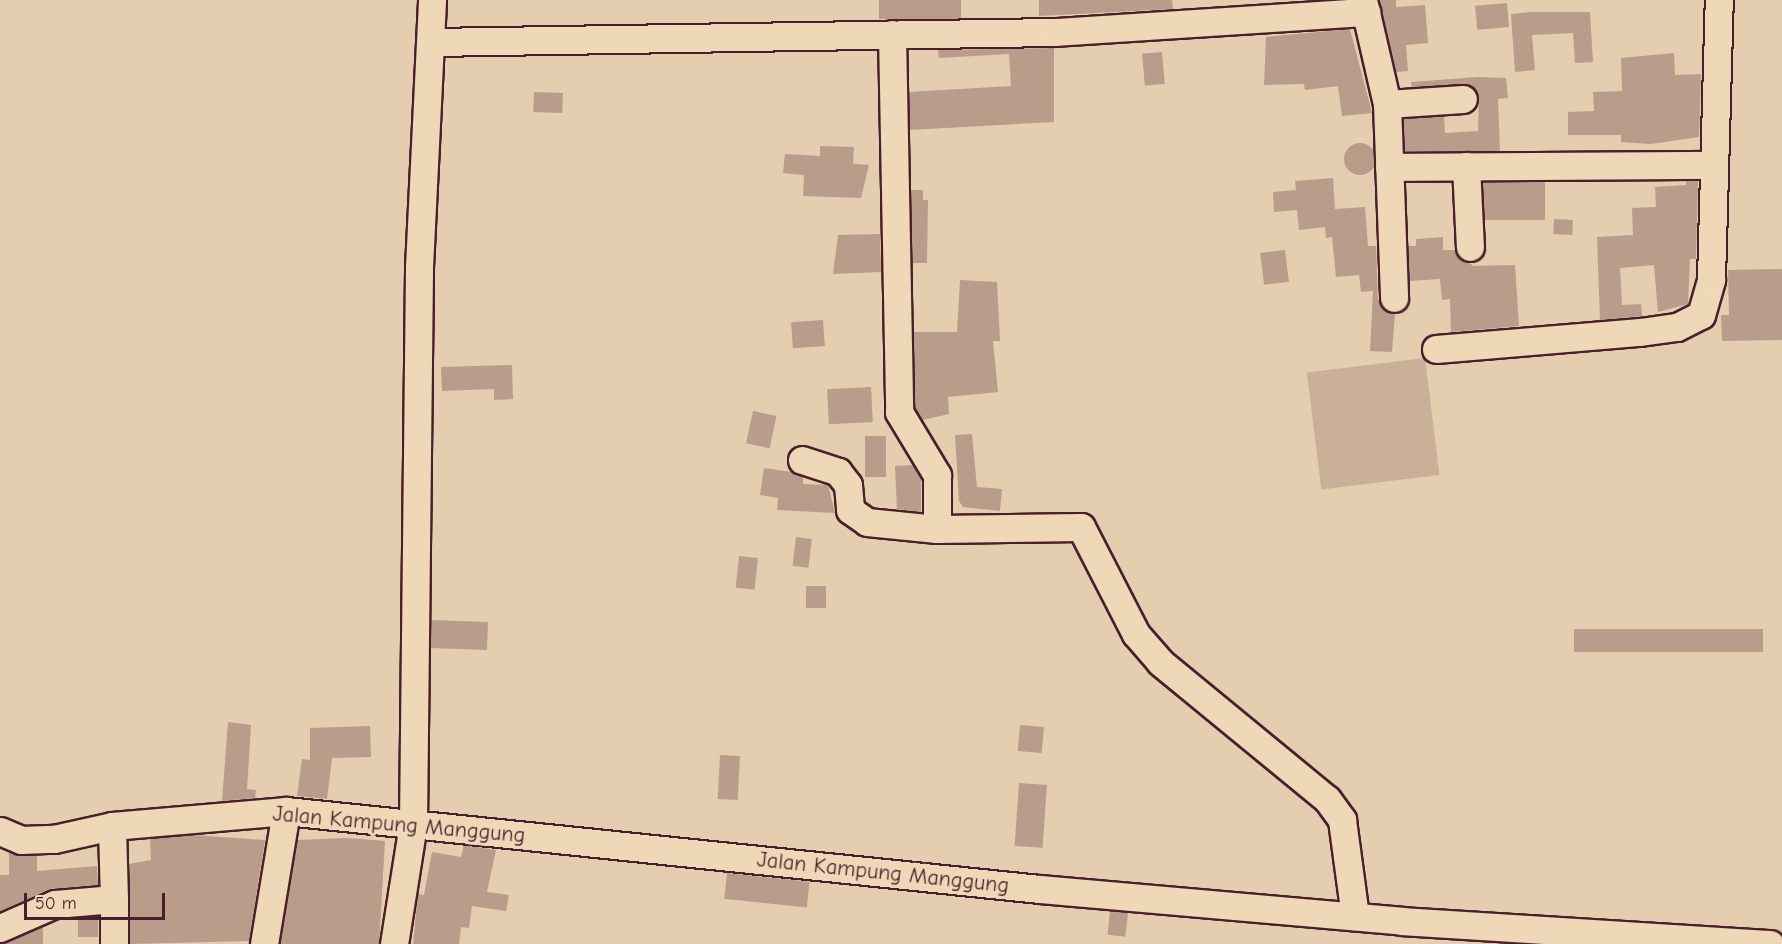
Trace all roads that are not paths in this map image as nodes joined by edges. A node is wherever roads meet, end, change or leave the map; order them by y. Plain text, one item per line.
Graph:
1 (432, 0) edge
2 (1719, 0) edge
3 (1364, 6) edge
4 (892, 34) junction
5 (431, 42) junction
6 (1463, 99) dead end
7 (1387, 104) junction
8 (1714, 165) junction
9 (1466, 166) junction
10 (1389, 167) junction
11 (1470, 247) dead end
12 (1394, 298) dead end
13 (1436, 349) dead end
14 (802, 460) dead end
15 (937, 529) junction
16 (286, 811) junction
17 (413, 824) junction
18 (112, 826) junction
19 (0, 831) edge
20 (114, 899) junction
21 (1355, 916) junction
22 (0, 928) edge
23 (114, 944) edge
24 (264, 944) edge
25 (394, 944) edge
26 (1770, 944) edge

1 - 5 street
2 - 8 street
3 - 4 street
3 - 7 street
4 - 5 street
4 - 15 street
5 - 17 street
6 - 7 street
7 - 10 street
8 - 9 street
8 - 13 street
9 - 10 street
9 - 11 street
10 - 12 street
14 - 15 street
15 - 21 street
16 - 17 street, Jalan Kampung Manggung
16 - 18 street, Jalan Kampung Manggung
16 - 24 street
17 - 21 street, Jalan Kampung Manggung
17 - 25 street
18 - 19 street, Jalan Kampung Manggung
18 - 20 street
20 - 22 street
20 - 23 street
21 - 26 street, Jalan Kampung Manggung

